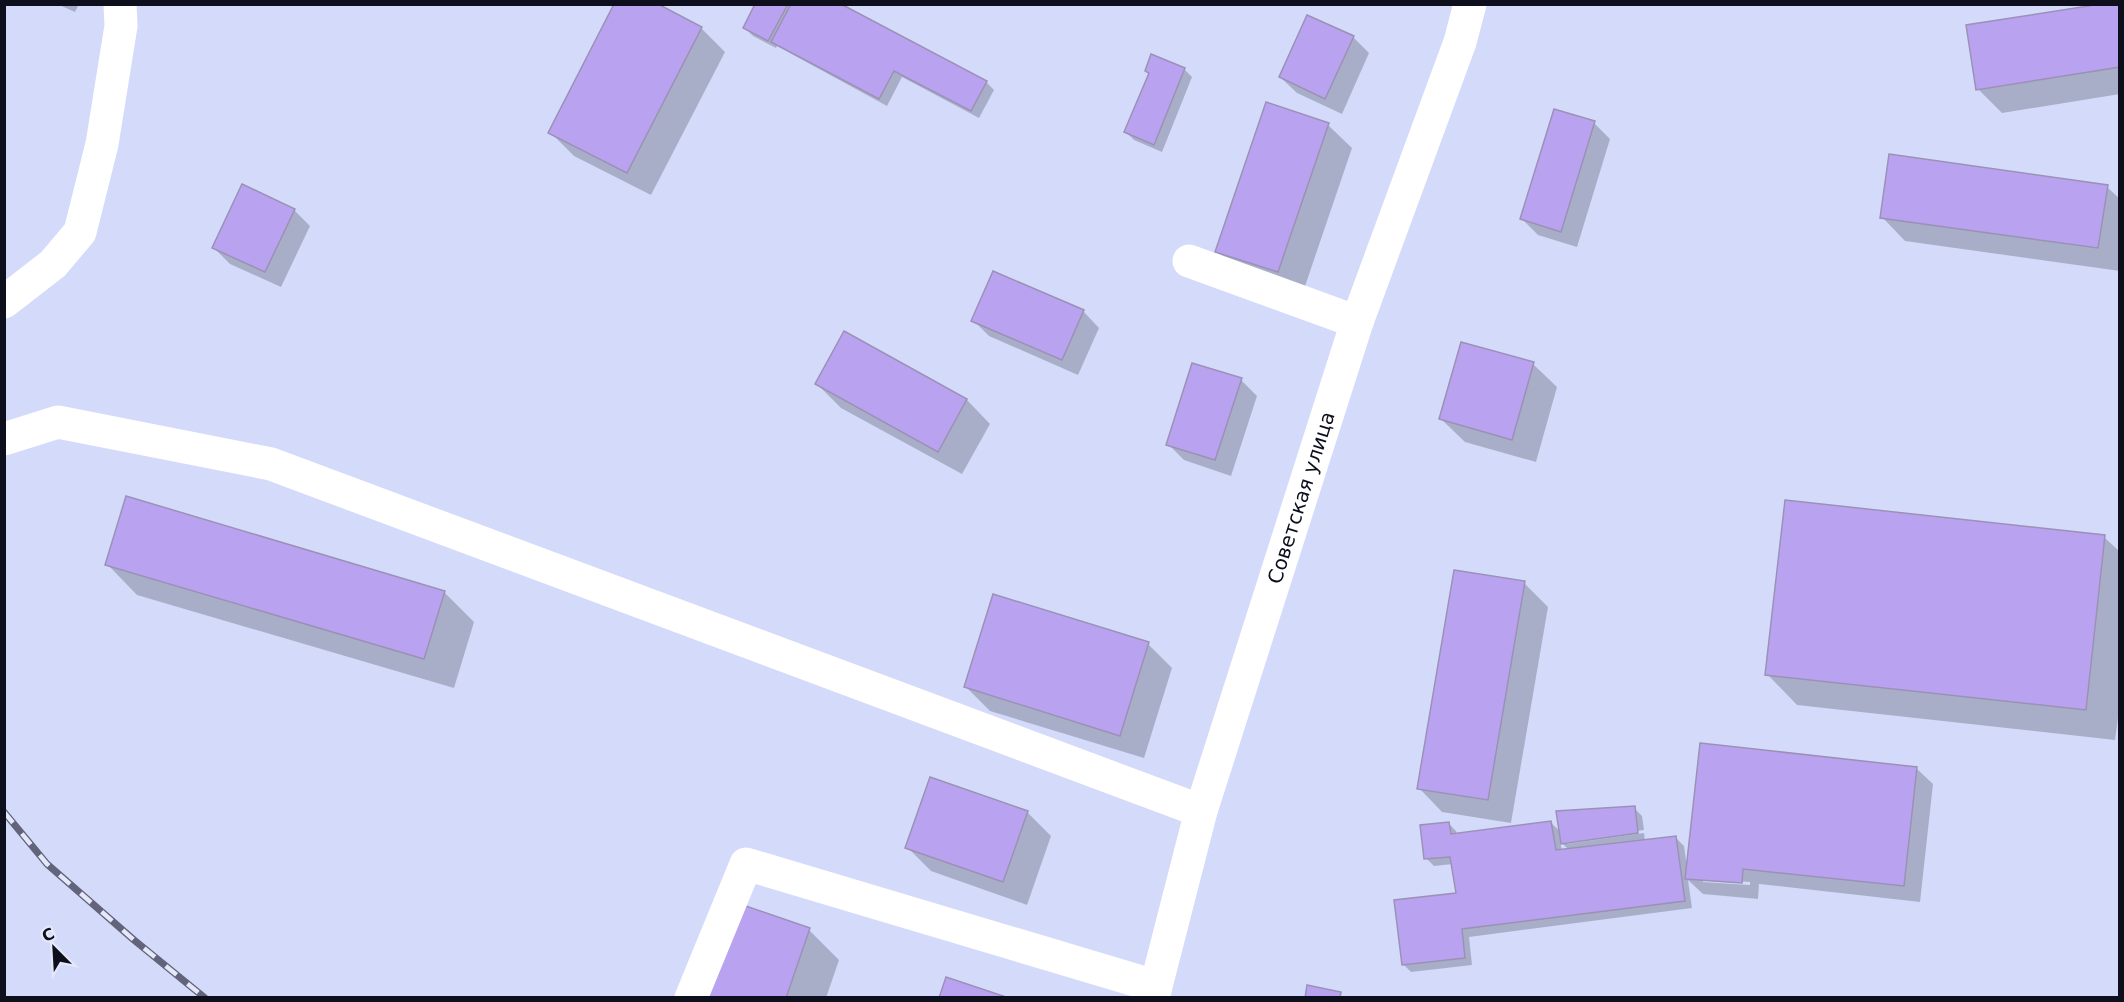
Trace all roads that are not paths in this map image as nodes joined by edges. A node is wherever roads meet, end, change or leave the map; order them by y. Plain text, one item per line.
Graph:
1 (120, 4) edge
2 (1470, 4) edge
3 (1189, 261) dead end
4 (4, 302) edge
5 (1357, 322) junction
6 (4, 439) edge
7 (1201, 811) junction
8 (1154, 992) edge
9 (691, 998) edge

1 - 4 street
2 - 5 street, Советская улица
3 - 5 street
5 - 7 street, Советская улица
6 - 7 street
7 - 8 street, Советская улица
8 - 9 street

